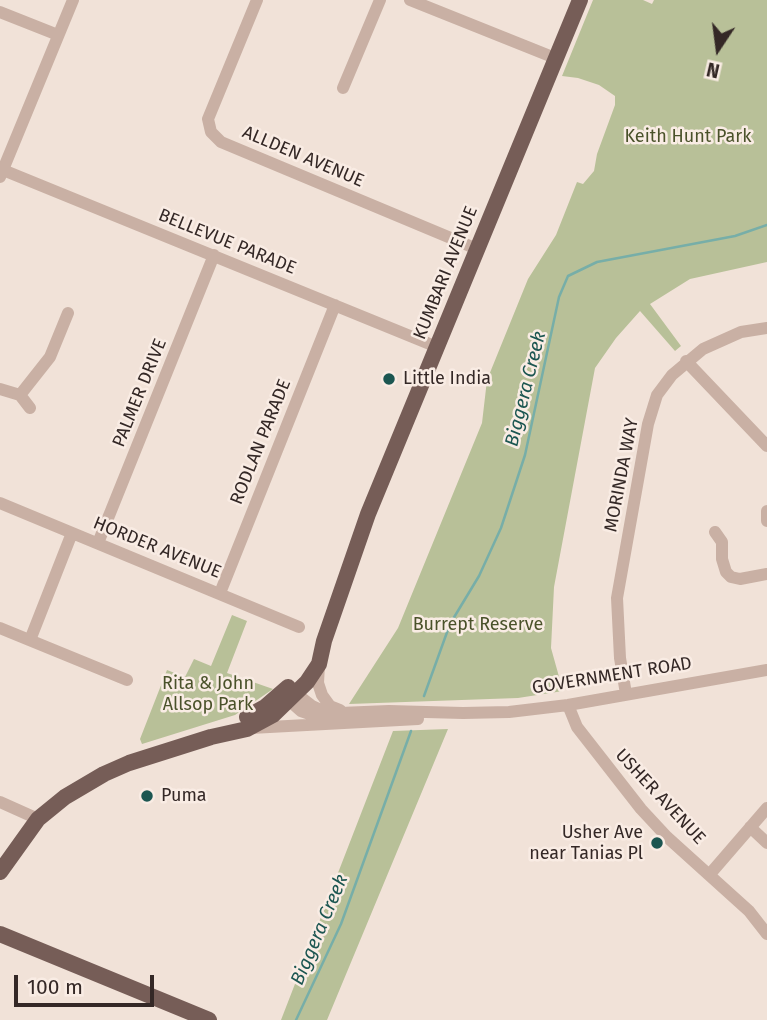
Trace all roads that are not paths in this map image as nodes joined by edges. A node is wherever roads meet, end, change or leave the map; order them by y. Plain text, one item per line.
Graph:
1 (73, 0) edge
2 (257, 0) edge
3 (380, 0) edge
4 (410, 0) edge
5 (580, 0) edge
6 (0, 12) edge
7 (58, 35) junction
8 (555, 58) junction
9 (344, 88) dead end
10 (5, 151) edge
11 (1, 173) edge
12 (477, 249) junction
13 (214, 255) junction
14 (335, 304) junction
15 (68, 313) dead end
16 (767, 328) edge
17 (437, 347) junction
18 (686, 361) junction
19 (0, 389) edge
20 (20, 395) junction
21 (30, 408) dead end
22 (767, 446) edge
23 (0, 503) edge
24 (767, 512) edge
25 (767, 521) edge
26 (715, 532) dead end
27 (72, 533) junction
28 (98, 543) junction
29 (767, 574) edge
30 (220, 593) junction
31 (299, 627) dead end
32 (0, 628) edge
33 (30, 640) junction
34 (324, 641) junction
35 (319, 664) junction
36 (767, 670) edge
37 (127, 680) dead end
38 (289, 694) junction
39 (626, 694) junction
40 (568, 705) junction
41 (353, 717) junction
42 (247, 729) junction
43 (211, 737) junction
44 (0, 802) edge
45 (767, 808) edge
46 (38, 819) junction
47 (750, 827) junction
48 (767, 843) edge
49 (0, 872) edge
50 (710, 874) junction
51 (0, 934) edge
52 (767, 934) edge
53 (209, 1020) edge

1 - 7 street
2 - 12 street, ALLDEN AVENUE
3 - 9 street
4 - 8 street
5 - 8 main road, KUMBARI AVENUE
6 - 7 street
7 - 10 street
8 - 12 main road, KUMBARI AVENUE
10 - 11 street
11 - 13 street, BELLEVUE PARADE
12 - 17 main road, KUMBARI AVENUE
13 - 14 street, BELLEVUE PARADE
13 - 28 street, PALMER DRIVE
14 - 17 street, BELLEVUE PARADE
14 - 30 street, RODLAN PARADE
15 - 20 street
16 - 18 street, MORINDA WAY
17 - 34 main road, KUMBARI AVENUE
18 - 22 street
18 - 39 street, MORINDA WAY
19 - 20 street
20 - 21 street
23 - 27 street, HORDER AVENUE
24 - 25 street
26 - 29 street
27 - 28 street, HORDER AVENUE
27 - 33 street
28 - 30 street, HORDER AVENUE
30 - 31 street, HORDER AVENUE
32 - 33 street
33 - 37 street
34 - 35 main road, KUMBARI AVENUE
34 - 38 main road, KUMBARI AVENUE
35 - 38 main road, KUMBARI AVENUE
35 - 41 street, GOVERNMENT ROAD
36 - 39 street, GOVERNMENT ROAD
38 - 41 street, GOVERNMENT ROAD
38 - 42 main road, GOVERNMENT ROAD
38 - 43 main road, GOVERNMENT ROAD
39 - 40 street, GOVERNMENT ROAD
40 - 41 street, GOVERNMENT ROAD
40 - 50 street, USHER AVENUE
41 - 42 street, GOVERNMENT ROAD
42 - 43 main road, GOVERNMENT ROAD
43 - 46 main road, GOVERNMENT ROAD
44 - 46 street
45 - 47 street
46 - 49 main road, GOVERNMENT ROAD
47 - 48 street
47 - 50 street
50 - 52 street, USHER AVENUE
51 - 53 main road

